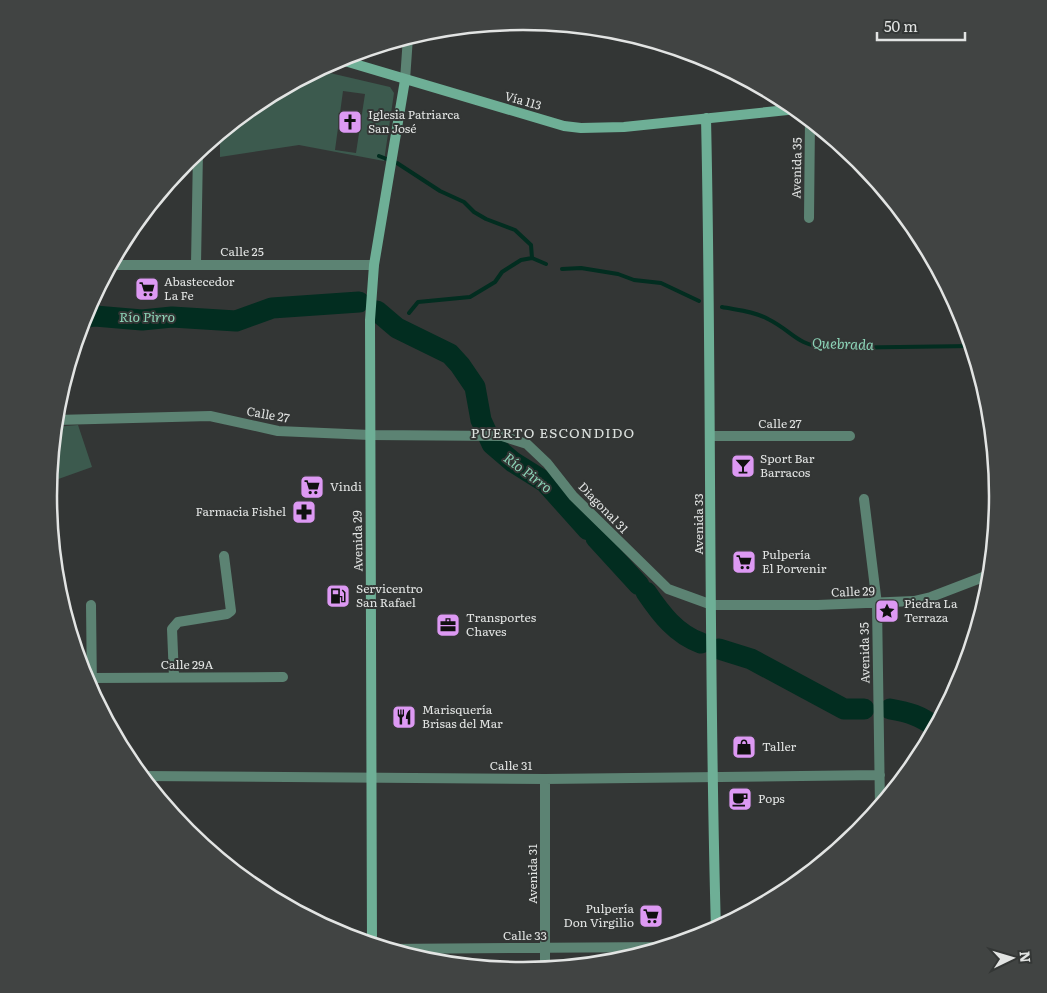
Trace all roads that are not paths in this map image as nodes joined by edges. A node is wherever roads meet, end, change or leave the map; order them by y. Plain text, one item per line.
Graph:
1 (407, 45) edge
2 (352, 63) edge
3 (404, 80) junction
4 (785, 110) edge
5 (706, 118) junction
6 (810, 128) edge
7 (198, 163) edge
8 (809, 218) dead end
9 (196, 264) junction
10 (374, 265) junction
11 (118, 266) edge
12 (64, 420) edge
13 (370, 435) junction
14 (476, 436) joint
15 (711, 436) junction
16 (850, 436) dead end
17 (864, 499) dead end
18 (224, 556) dead end
19 (983, 577) edge
20 (91, 604) dead end
21 (877, 604) junction
22 (712, 605) junction
23 (92, 672) edge
24 (174, 677) junction
25 (283, 677) dead end
26 (94, 678) edge
27 (880, 775) junction
28 (150, 776) edge
29 (373, 778) junction
30 (712, 778) junction
31 (545, 779) junction
32 (880, 797) edge
33 (716, 921) edge
34 (372, 937) edge
35 (642, 947) edge
36 (408, 948) edge
37 (545, 949) junction
38 (545, 962) edge

1 - 3 street
2 - 3 main road, Vía 113
3 - 5 main road, Vía 113
3 - 10 main road, Avenida 29
4 - 5 main road, Vía 113
5 - 15 main road, Avenida 33
6 - 8 street, Avenida 35
7 - 9 street
9 - 10 street, Calle 25
9 - 11 street, Calle 25
10 - 13 main road, Avenida 29
12 - 13 street, Calle 27
13 - 14 street, Calle 27
13 - 29 main road, Avenida 29
14 - 22 street, Diagonal 31
15 - 16 street, Calle 27
15 - 22 main road, Avenida 33
17 - 21 street, Avenida 35
18 - 24 street
19 - 21 street, Calle 29
20 - 23 street
21 - 22 street, Calle 29
21 - 27 street, Avenida 35
22 - 30 main road, Avenida 33
24 - 25 street, Calle 29A
24 - 26 street, Calle 29A
27 - 30 street, Calle 31
27 - 32 street, Avenida 35
28 - 29 street, Calle 31
29 - 31 street, Calle 31
29 - 34 main road, Avenida 29
30 - 31 street, Calle 31
30 - 33 main road, Avenida 33
31 - 37 street, Avenida 31
35 - 37 street, Calle 33
36 - 37 street, Calle 33
37 - 38 street, Avenida 31

